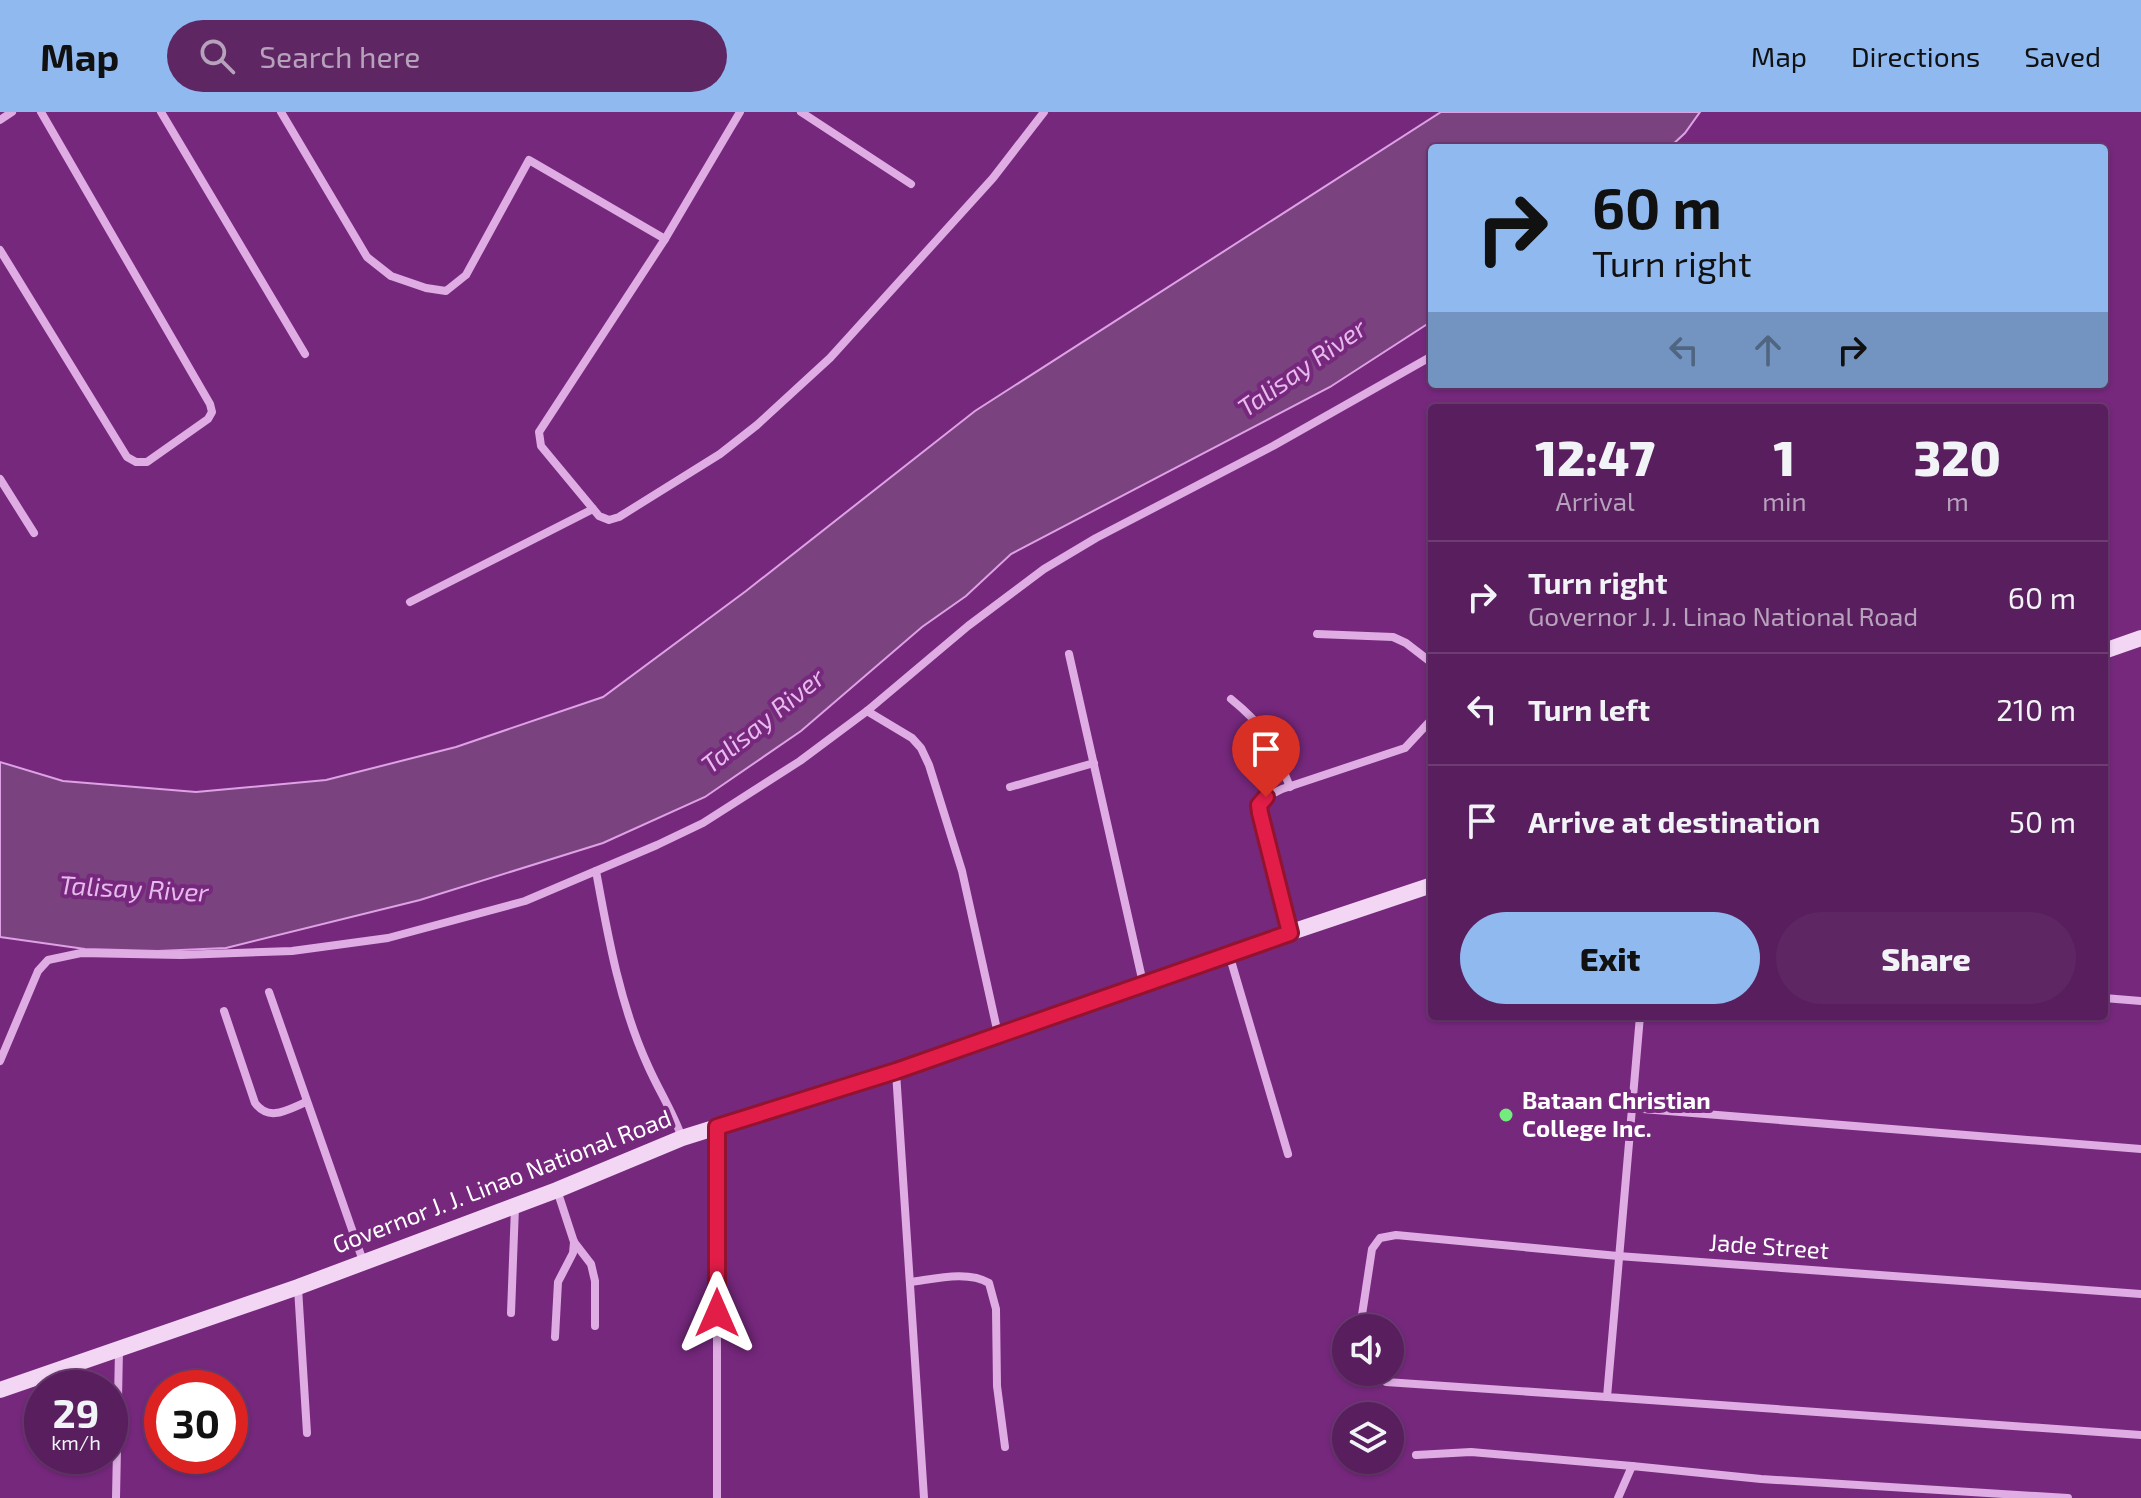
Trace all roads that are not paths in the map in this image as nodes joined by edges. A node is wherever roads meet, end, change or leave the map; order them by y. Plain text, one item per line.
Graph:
1 (12, 112) edge
2 (41, 112) edge
3 (161, 112) edge
4 (281, 112) edge
5 (740, 112) edge
6 (801, 112) edge
7 (1044, 112) edge
8 (0, 120) edge
9 (911, 184) dead end
10 (665, 239) junction
11 (0, 250) edge
12 (305, 354) dead end
13 (1428, 358) edge
14 (0, 479) edge
15 (593, 509) junction
16 (34, 533) dead end
17 (410, 602) dead end
18 (1317, 634) dead end
19 (2141, 638) edge
20 (2108, 650) edge
21 (1069, 654) dead end
22 (1428, 660) edge
23 (1231, 699) dead end
24 (867, 711) junction
25 (1428, 723) edge
26 (1094, 763) junction
27 (1010, 787) dead end
28 (1290, 787) junction
29 (596, 871) junction
30 (1428, 886) edge
31 (1290, 933) junction
32 (1229, 953) junction
33 (1143, 983) junction
34 (269, 992) dead end
35 (2108, 998) edge
36 (2141, 1001) edge
37 (224, 1011) dead end
38 (1640, 1020) edge
39 (998, 1035) junction
40 (0, 1061) edge
41 (896, 1071) junction
42 (306, 1102) junction
43 (1630, 1108) junction
44 (717, 1127) junction
45 (682, 1138) junction
46 (2141, 1149) edge
47 (1288, 1154) dead end
48 (557, 1190) junction
49 (515, 1206) junction
50 (574, 1242) junction
51 (1618, 1256) junction
52 (363, 1261) junction
53 (910, 1282) junction
54 (298, 1287) junction
55 (2141, 1294) edge
56 (511, 1313) dead end
57 (1362, 1314) edge
58 (595, 1326) dead end
59 (555, 1337) dead end
60 (119, 1349) junction
61 (1404, 1383) edge
62 (0, 1390) edge
63 (1607, 1397) junction
64 (307, 1433) dead end
65 (2141, 1435) edge
66 (1005, 1447) dead end
67 (1416, 1455) dead end
68 (1632, 1466) junction
69 (116, 1498) edge
70 (717, 1498) edge
71 (924, 1498) edge
72 (1618, 1498) edge
73 (2068, 1498) edge

1 - 8 street
2 - 11 street
3 - 12 street
4 - 10 street
5 - 10 street
6 - 9 street
7 - 15 street
10 - 15 street
13 - 24 street
14 - 16 street
15 - 17 street
18 - 22 street
19 - 20 main road
21 - 26 street
23 - 28 street
24 - 29 street
24 - 39 street
25 - 28 street
26 - 27 street
26 - 33 street
28 - 31 street
29 - 40 street
29 - 45 street
30 - 31 main road, Governor J. J. Linao National Road
31 - 32 main road, Governor J. J. Linao National Road
32 - 33 main road, Governor J. J. Linao National Road
32 - 47 street
33 - 39 main road, Governor J. J. Linao National Road
34 - 42 street
35 - 36 street
37 - 42 street
38 - 43 street
39 - 41 main road, Governor J. J. Linao National Road
41 - 44 main road, Governor J. J. Linao National Road
41 - 53 street
42 - 52 street
43 - 46 street
43 - 51 street
44 - 45 main road, Governor J. J. Linao National Road
44 - 70 street
45 - 48 main road, Governor J. J. Linao National Road
48 - 49 main road, Governor J. J. Linao National Road
48 - 50 street
49 - 52 main road, Governor J. J. Linao National Road
49 - 56 street
50 - 58 street
50 - 59 street
51 - 55 street, Jade Street
51 - 57 street, Jade Street
51 - 63 street
52 - 54 main road, Governor J. J. Linao National Road
53 - 66 street
53 - 71 street
54 - 60 main road, Governor J. J. Linao National Road
54 - 64 street
60 - 62 main road, Governor J. J. Linao National Road
60 - 69 street
61 - 63 street
63 - 65 street
67 - 68 street
68 - 72 street
68 - 73 street

